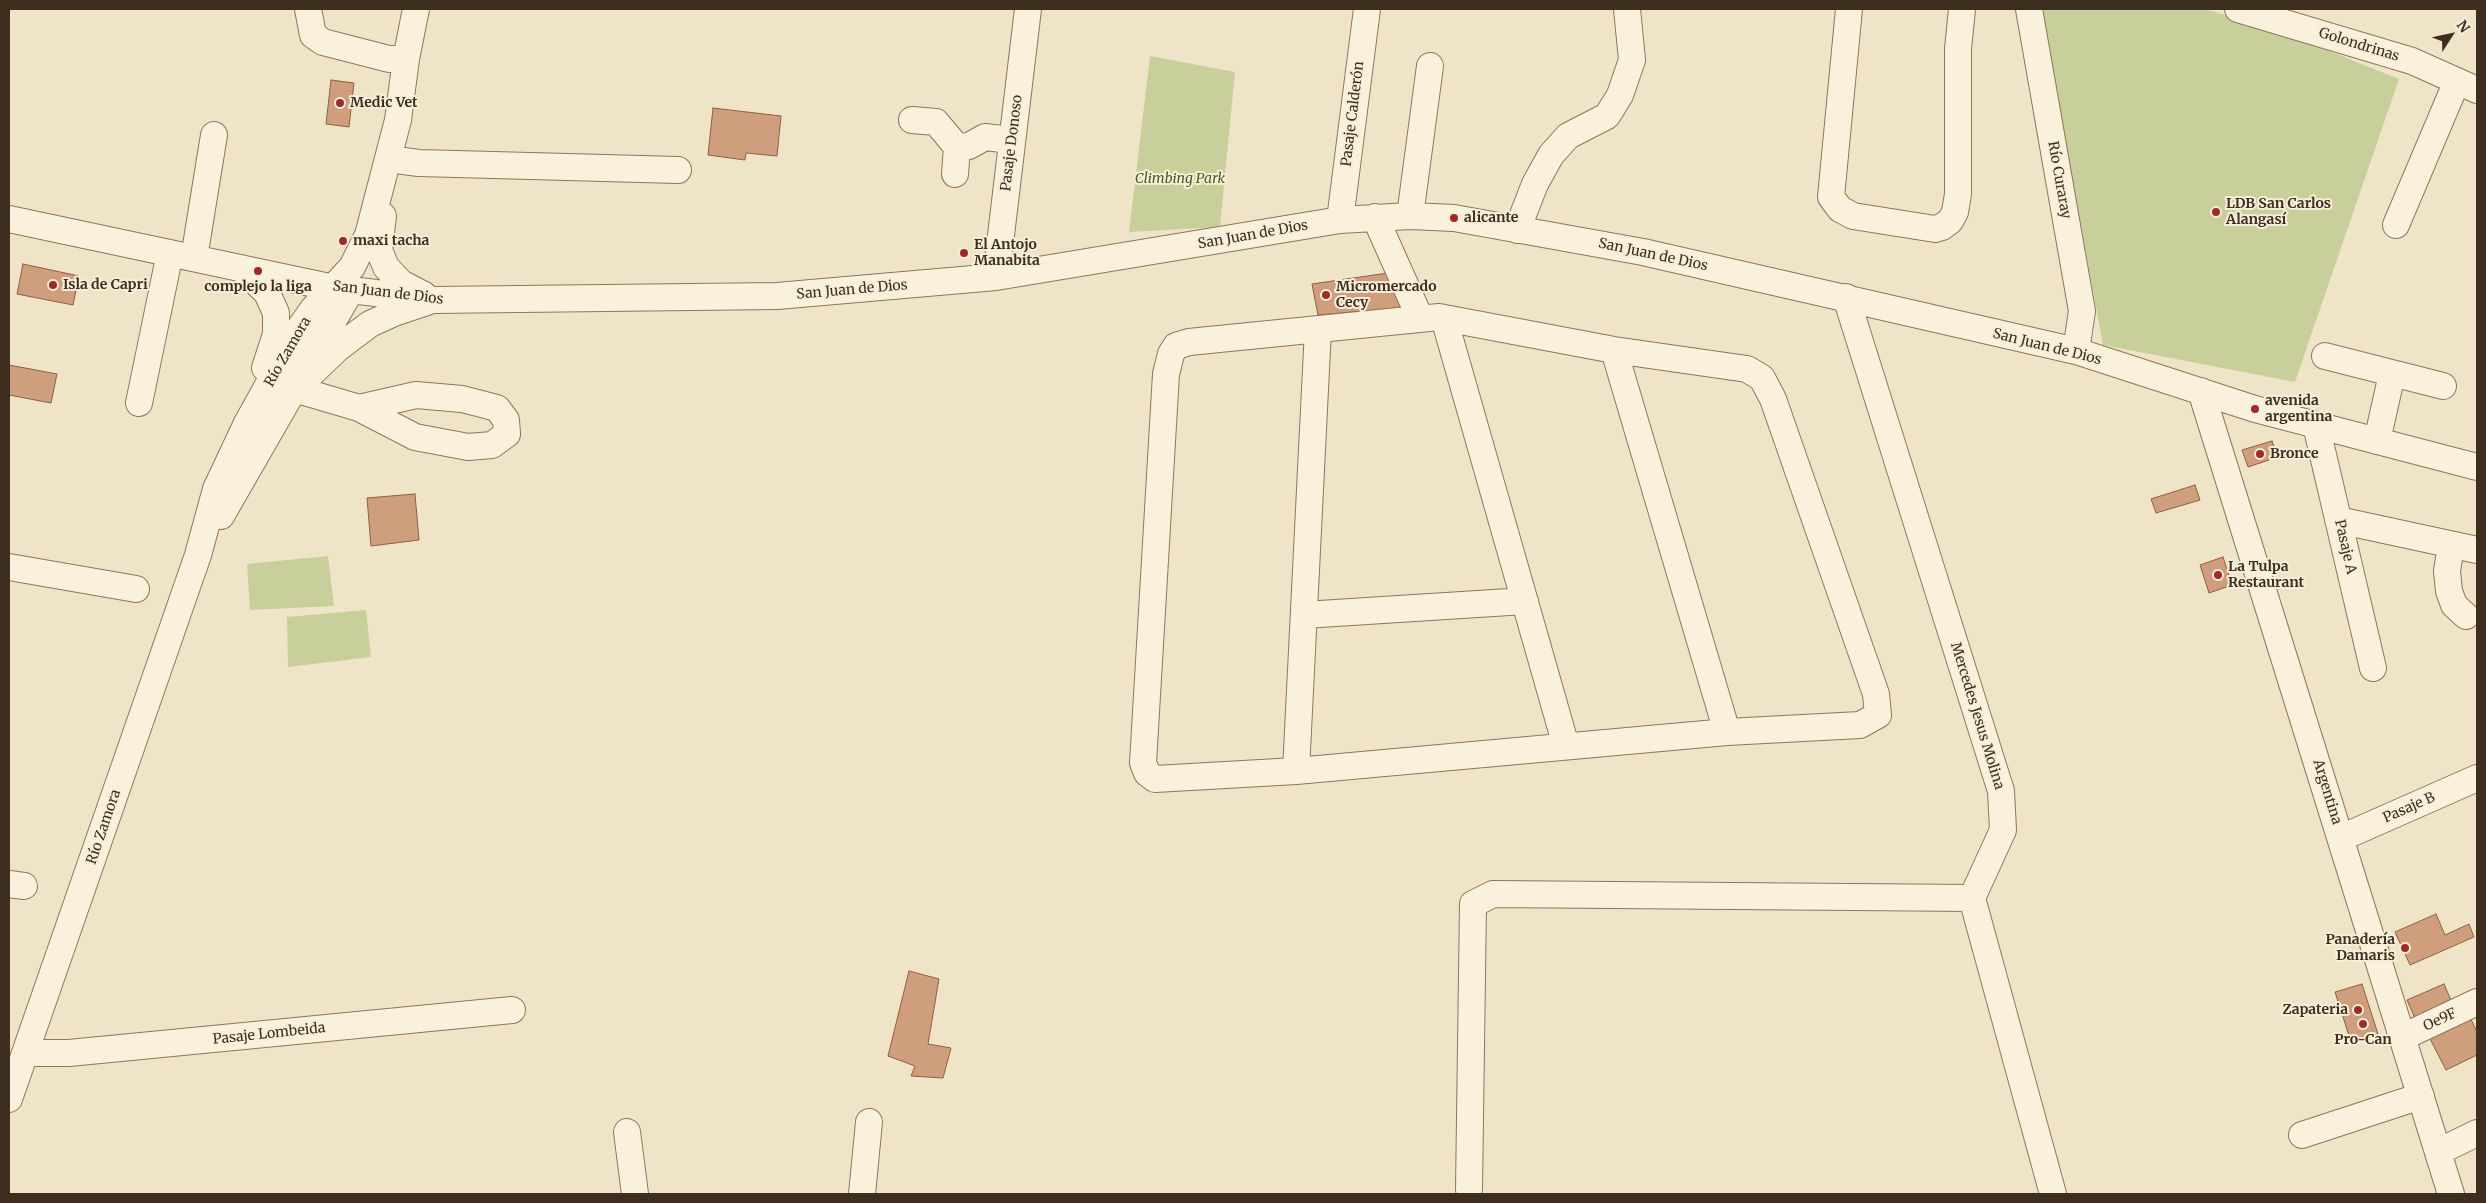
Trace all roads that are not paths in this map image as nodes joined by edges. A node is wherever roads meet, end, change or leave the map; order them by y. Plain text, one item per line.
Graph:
1 (308, 9) edge
2 (416, 9) edge
3 (1028, 9) edge
4 (1367, 9) edge
5 (1627, 9) edge
6 (1850, 9) edge
7 (1962, 9) edge
8 (2030, 9) edge
9 (2238, 9) edge
10 (406, 59) junction
11 (1430, 66) dead end
12 (2467, 86) edge
13 (398, 120) junction
14 (912, 120) dead end
15 (214, 135) dead end
16 (1012, 140) junction
17 (958, 147) junction
18 (396, 160) junction
19 (678, 170) dead end
20 (955, 174) dead end
21 (1393, 217) junction
22 (9, 219) edge
23 (1340, 220) junction
24 (2396, 225) dead end
25 (1518, 230) junction
26 (368, 235) junction
27 (182, 256) junction
28 (241, 268) junction
29 (996, 278) junction
30 (299, 280) junction
31 (342, 289) junction
32 (1846, 297) junction
33 (434, 300) junction
34 (1434, 318) junction
35 (1318, 329) junction
36 (1614, 350) junction
37 (2076, 352) junction
38 (2325, 356) dead end
39 (2392, 374) junction
40 (2443, 386) dead end
41 (2201, 391) junction
42 (290, 400) junction
43 (139, 403) dead end
44 (359, 408) dead end
45 (248, 423) junction
46 (2316, 425) junction
47 (2377, 441) junction
48 (2477, 467) edge
49 (2338, 520) junction
50 (2451, 545) junction
51 (2477, 550) edge
52 (198, 555) junction
53 (9, 566) edge
54 (136, 589) dead end
55 (1525, 602) junction
56 (1304, 615) junction
57 (2466, 616) dead end
58 (2373, 668) dead end
59 (1727, 732) junction
60 (1566, 746) junction
61 (1296, 771) junction
62 (2477, 778) edge
63 (2341, 838) junction
64 (1972, 898) junction
65 (2477, 1002) edge
66 (512, 1010) dead end
67 (2403, 1037) junction
68 (26, 1053) junction
69 (2422, 1096) junction
70 (9, 1098) edge
71 (869, 1122) dead end
72 (627, 1132) dead end
73 (2477, 1133) edge
74 (2302, 1135) dead end
75 (2438, 1152) junction
76 (1469, 1189) dead end
77 (635, 1194) edge
78 (862, 1194) edge
79 (2053, 1194) edge
80 (2451, 1194) edge

1 - 10 street
2 - 10 street, Río Zamora
3 - 16 street, Pasaje Donoso
4 - 23 street, Pasaje Calderón
5 - 25 street
6 - 7 street
8 - 37 street, Río Curaray
9 - 12 street, Golondrinas
10 - 13 street, Río Zamora
11 - 21 street
12 - 24 street
13 - 18 street
13 - 26 street, Río Zamora
14 - 17 street
15 - 27 street
16 - 17 street
16 - 29 street, Pasaje Donoso
17 - 20 street
18 - 19 street
18 - 33 street
21 - 23 street, San Juan de Dios
21 - 25 street, San Juan de Dios
21 - 34 street
22 - 27 street, San Juan de Dios
23 - 29 street, San Juan de Dios
25 - 32 street, San Juan de Dios
26 - 30 street
26 - 31 street, Río Zamora
27 - 28 street, San Juan de Dios
27 - 43 street
28 - 30 street, San Juan de Dios
28 - 45 street
29 - 33 street, San Juan de Dios
30 - 31 street, San Juan de Dios
31 - 33 street, San Juan de Dios
31 - 42 street, Río Zamora
31 - 45 street, Río Zamora
32 - 37 street, San Juan de Dios
32 - 64 street, Mercedes Jesus Molina
33 - 42 street
34 - 35 street
34 - 36 street
34 - 55 street
35 - 56 street
35 - 61 street
36 - 59 street
36 - 59 street
37 - 41 street, San Juan de Dios
38 - 39 street
39 - 40 street
39 - 47 street
41 - 46 street, San Juan de Dios
41 - 63 street, Argentina
42 - 44 street
42 - 52 street, Río Zamora
45 - 52 street, Río Zamora
46 - 47 street, San Juan de Dios
46 - 49 street, Pasaje A
47 - 48 street, San Juan de Dios
49 - 50 street
49 - 58 street, Pasaje A
50 - 51 street
50 - 57 street
52 - 68 street, Río Zamora
53 - 54 street
55 - 56 street
55 - 60 street
56 - 61 street
59 - 60 street
60 - 61 street
62 - 63 street, Pasaje B
63 - 67 street, Argentina
64 - 76 street
64 - 79 street
65 - 67 street, Oe9F
66 - 68 street, Pasaje Lombeida
67 - 69 street, Argentina
68 - 70 street, Río Zamora
69 - 74 street
69 - 75 street, Argentina
71 - 78 street
72 - 77 street
73 - 75 street
75 - 80 street, Argentina

